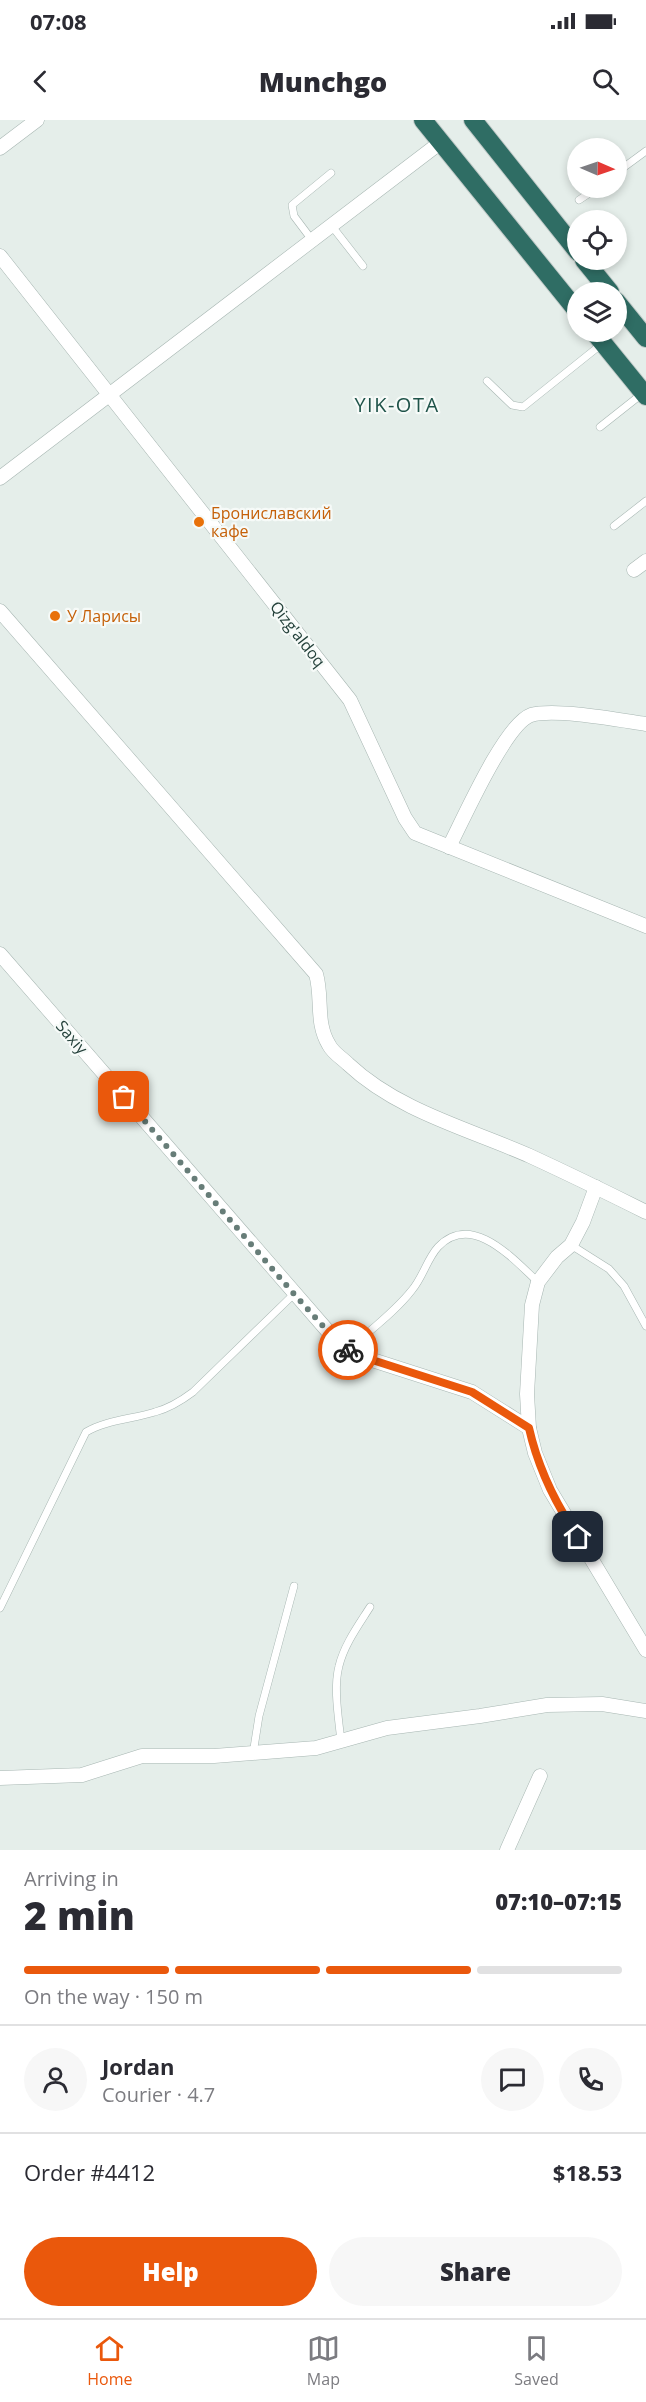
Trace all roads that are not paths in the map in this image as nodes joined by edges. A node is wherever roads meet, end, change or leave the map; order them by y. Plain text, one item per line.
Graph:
1 (37, 120) edge
2 (423, 120) edge
3 (473, 120) edge
4 (441, 142) junction
5 (0, 148) edge
6 (646, 152) edge
7 (627, 165) edge
8 (331, 173) dead end
9 (582, 198) edge
10 (579, 200) dead end
11 (331, 225) junction
12 (567, 238) edge
13 (312, 240) junction
14 (0, 256) edge
15 (363, 266) dead end
16 (592, 270) edge
17 (602, 282) edge
18 (567, 298) edge
19 (627, 312) edge
20 (644, 330) edge
21 (593, 342) edge
22 (602, 342) edge
23 (487, 381) dead end
24 (109, 395) junction
25 (645, 395) edge
26 (600, 427) dead end
27 (0, 478) edge
28 (646, 501) edge
29 (614, 526) dead end
30 (646, 561) edge
31 (634, 570) dead end
32 (0, 611) edge
33 (646, 724) edge
34 (449, 847) junction
35 (646, 926) edge
36 (0, 954) edge
37 (596, 1187) junction
38 (646, 1212) edge
39 (571, 1245) junction
40 (538, 1282) junction
41 (294, 1294) junction
42 (646, 1326) edge
43 (348, 1350) junction
44 (529, 1428) junction
45 (294, 1586) dead end
46 (370, 1607) dead end
47 (0, 1608) edge
48 (646, 1650) edge
49 (646, 1711) edge
50 (341, 1742) junction
51 (253, 1754) junction
52 (540, 1776) dead end
53 (0, 1778) edge
54 (507, 1850) edge

1 - 5 street
2 - 4 highway
3 - 12 highway
4 - 11 street
4 - 18 highway
6 - 7 lane
8 - 13 lane
9 - 10 lane
11 - 13 street
11 - 15 lane
13 - 24 street
14 - 24 street, Qizg'aldoq
16 - 17 highway
19 - 20 highway
21 - 23 lane
22 - 25 highway
24 - 27 street
24 - 34 street, Qizg'aldoq
25 - 26 lane
28 - 29 lane
30 - 31 street
32 - 37 street
33 - 34 street
34 - 35 street, Qizg'aldoq
36 - 41 street, Saxiy
37 - 38 street
37 - 39 street
39 - 40 street
39 - 42 lane
40 - 43 lane
40 - 44 street
41 - 43 street, Saxiy
41 - 47 lane
43 - 44 street, Saxiy
44 - 48 street
45 - 51 lane
46 - 50 lane
49 - 50 street
50 - 51 street
51 - 53 street
52 - 54 street

